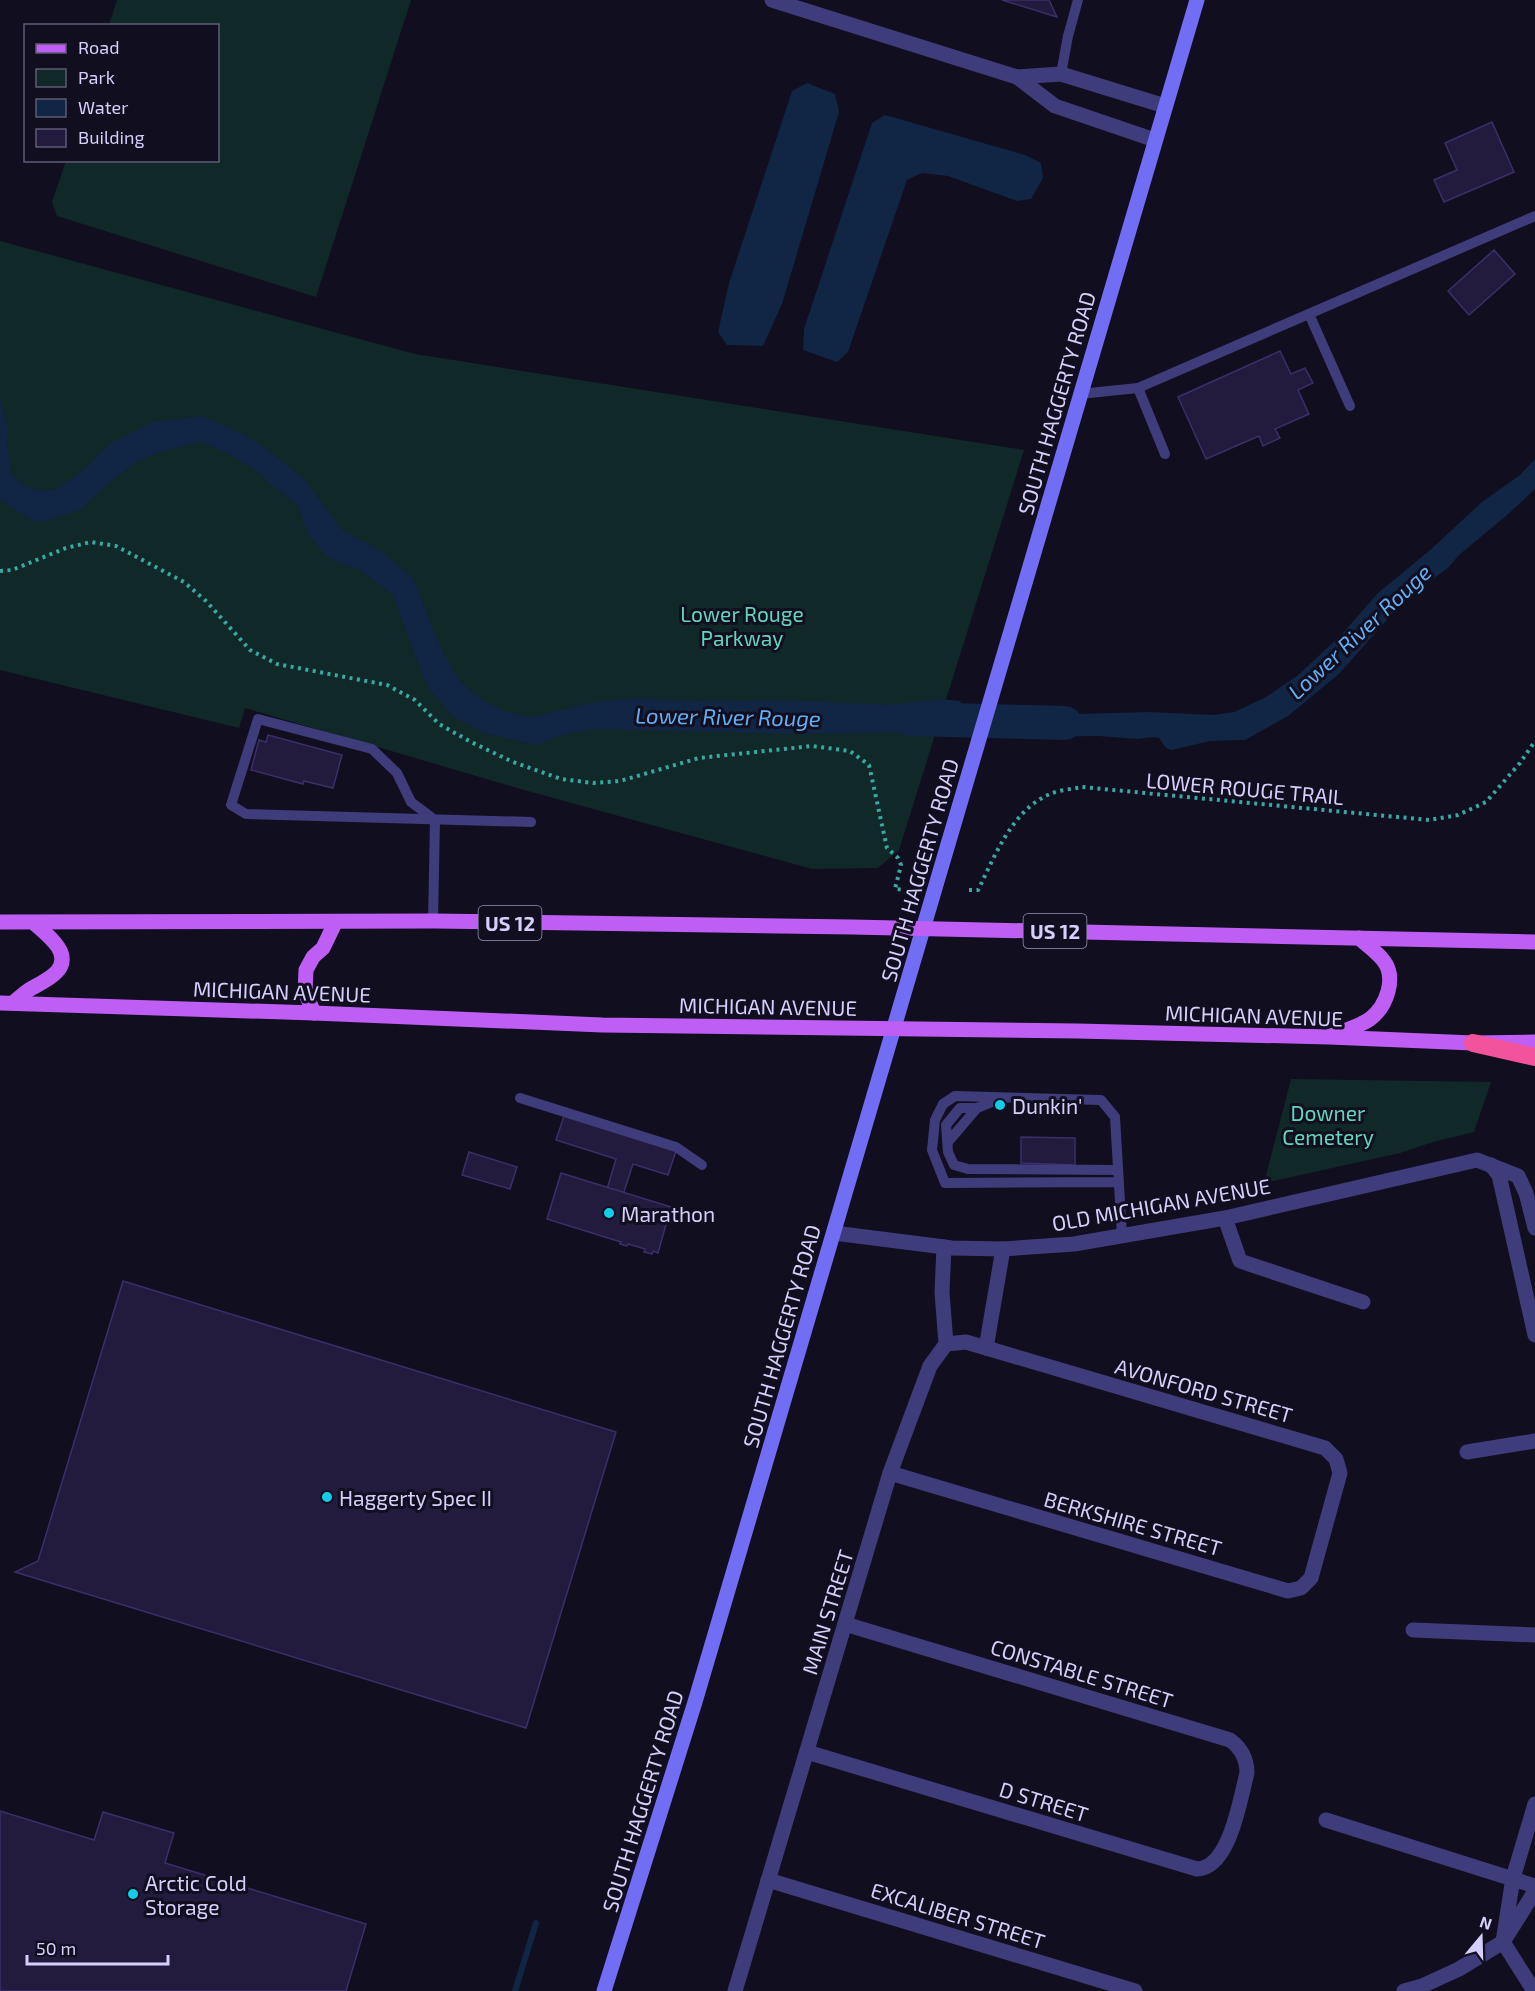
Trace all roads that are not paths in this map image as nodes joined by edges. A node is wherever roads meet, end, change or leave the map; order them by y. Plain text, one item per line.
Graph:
1 (772, 0) edge
2 (1078, 0) edge
3 (1197, 0) edge
4 (802, 4) edge
5 (1061, 74) junction
6 (1017, 76) junction
7 (1166, 106) junction
8 (1155, 140) junction
9 (1535, 216) edge
10 (1309, 314) junction
11 (1138, 388) junction
12 (1080, 394) junction
13 (1350, 406) dead end
14 (1165, 454) dead end
15 (435, 820) junction
16 (531, 822) dead end
17 (433, 921) junction
18 (0, 922) edge
19 (334, 922) junction
20 (34, 923) junction
21 (924, 928) junction
22 (1359, 938) junction
23 (1535, 942) edge
24 (6, 1003) edge
25 (314, 1012) junction
26 (894, 1029) junction
27 (1329, 1037) junction
28 (1535, 1042) edge
29 (1473, 1043) junction
30 (1535, 1057) edge
31 (520, 1098) dead end
32 (1002, 1098) junction
33 (702, 1165) dead end
34 (1491, 1165) junction
35 (1118, 1170) junction
36 (1119, 1182) junction
37 (1225, 1218) junction
38 (1535, 1228) edge
39 (834, 1233) junction
40 (1122, 1236) junction
41 (944, 1247) junction
42 (1003, 1249) junction
43 (1363, 1302) dead end
44 (1535, 1335) edge
45 (946, 1344) junction
46 (986, 1348) junction
47 (1535, 1441) edge
48 (1467, 1452) dead end
49 (890, 1473) junction
50 (1326, 1528) joint
51 (845, 1624) junction
52 (1413, 1630) dead end
53 (1535, 1635) edge
54 (807, 1752) junction
55 (1535, 1804) edge
56 (1236, 1812) joint
57 (1326, 1820) dead end
58 (1513, 1878) junction
59 (768, 1880) junction
60 (1535, 1886) edge
61 (1535, 1891) edge
62 (1503, 1942) junction
63 (604, 1991) edge
64 (735, 1991) edge
65 (1135, 1991) edge
66 (1404, 1991) edge
67 (1534, 1991) edge

1 - 4 street
2 - 5 lane
3 - 7 main road, SOUTH HAGGERTY ROAD
4 - 6 street
5 - 6 street
5 - 7 street
6 - 8 street
7 - 8 main road, SOUTH HAGGERTY ROAD
8 - 12 main road, SOUTH HAGGERTY ROAD
9 - 10 lane
10 - 11 lane
10 - 13 lane
11 - 12 lane
11 - 14 lane
12 - 21 main road, SOUTH HAGGERTY ROAD
15 - 15 lane
15 - 16 lane
15 - 17 lane
17 - 19 main road, US 12
17 - 21 main road, US 12
18 - 20 main road, US 12
19 - 20 main road, US 12
19 - 25 main road
20 - 24 main road
21 - 22 main road, US 12
21 - 26 main road, SOUTH HAGGERTY ROAD
22 - 23 main road, US 12
22 - 27 main road
24 - 25 main road, MICHIGAN AVENUE
25 - 26 main road, MICHIGAN AVENUE
26 - 27 main road, MICHIGAN AVENUE
26 - 39 main road, SOUTH HAGGERTY ROAD
27 - 29 main road, MICHIGAN AVENUE
28 - 29 main road, MICHIGAN AVENUE
29 - 30 highway
31 - 33 lane
32 - 35 lane
32 - 35 lane
32 - 36 lane
34 - 37 street, OLD MICHIGAN AVENUE
34 - 38 street, OLD MICHIGAN AVENUE
34 - 44 street
35 - 36 lane
36 - 40 lane
37 - 40 street, OLD MICHIGAN AVENUE
37 - 43 street
39 - 41 street, OLD MICHIGAN AVENUE
39 - 63 main road, SOUTH HAGGERTY ROAD
40 - 42 street, OLD MICHIGAN AVENUE
41 - 42 street, OLD MICHIGAN AVENUE
41 - 45 street
42 - 46 street
45 - 46 street, AVONFORD STREET
45 - 49 street, MAIN STREET
46 - 50 street, AVONFORD STREET
47 - 48 street
49 - 50 street, BERKSHIRE STREET
49 - 51 street, MAIN STREET
51 - 54 street, MAIN STREET
51 - 56 street, CONSTABLE STREET
52 - 53 street
54 - 56 street, D STREET
54 - 59 street, MAIN STREET
55 - 58 street
57 - 58 street
58 - 60 street
58 - 62 street
59 - 64 street, MAIN STREET
59 - 65 street, EXCALIBER STREET
61 - 62 street
62 - 66 street
62 - 67 street

